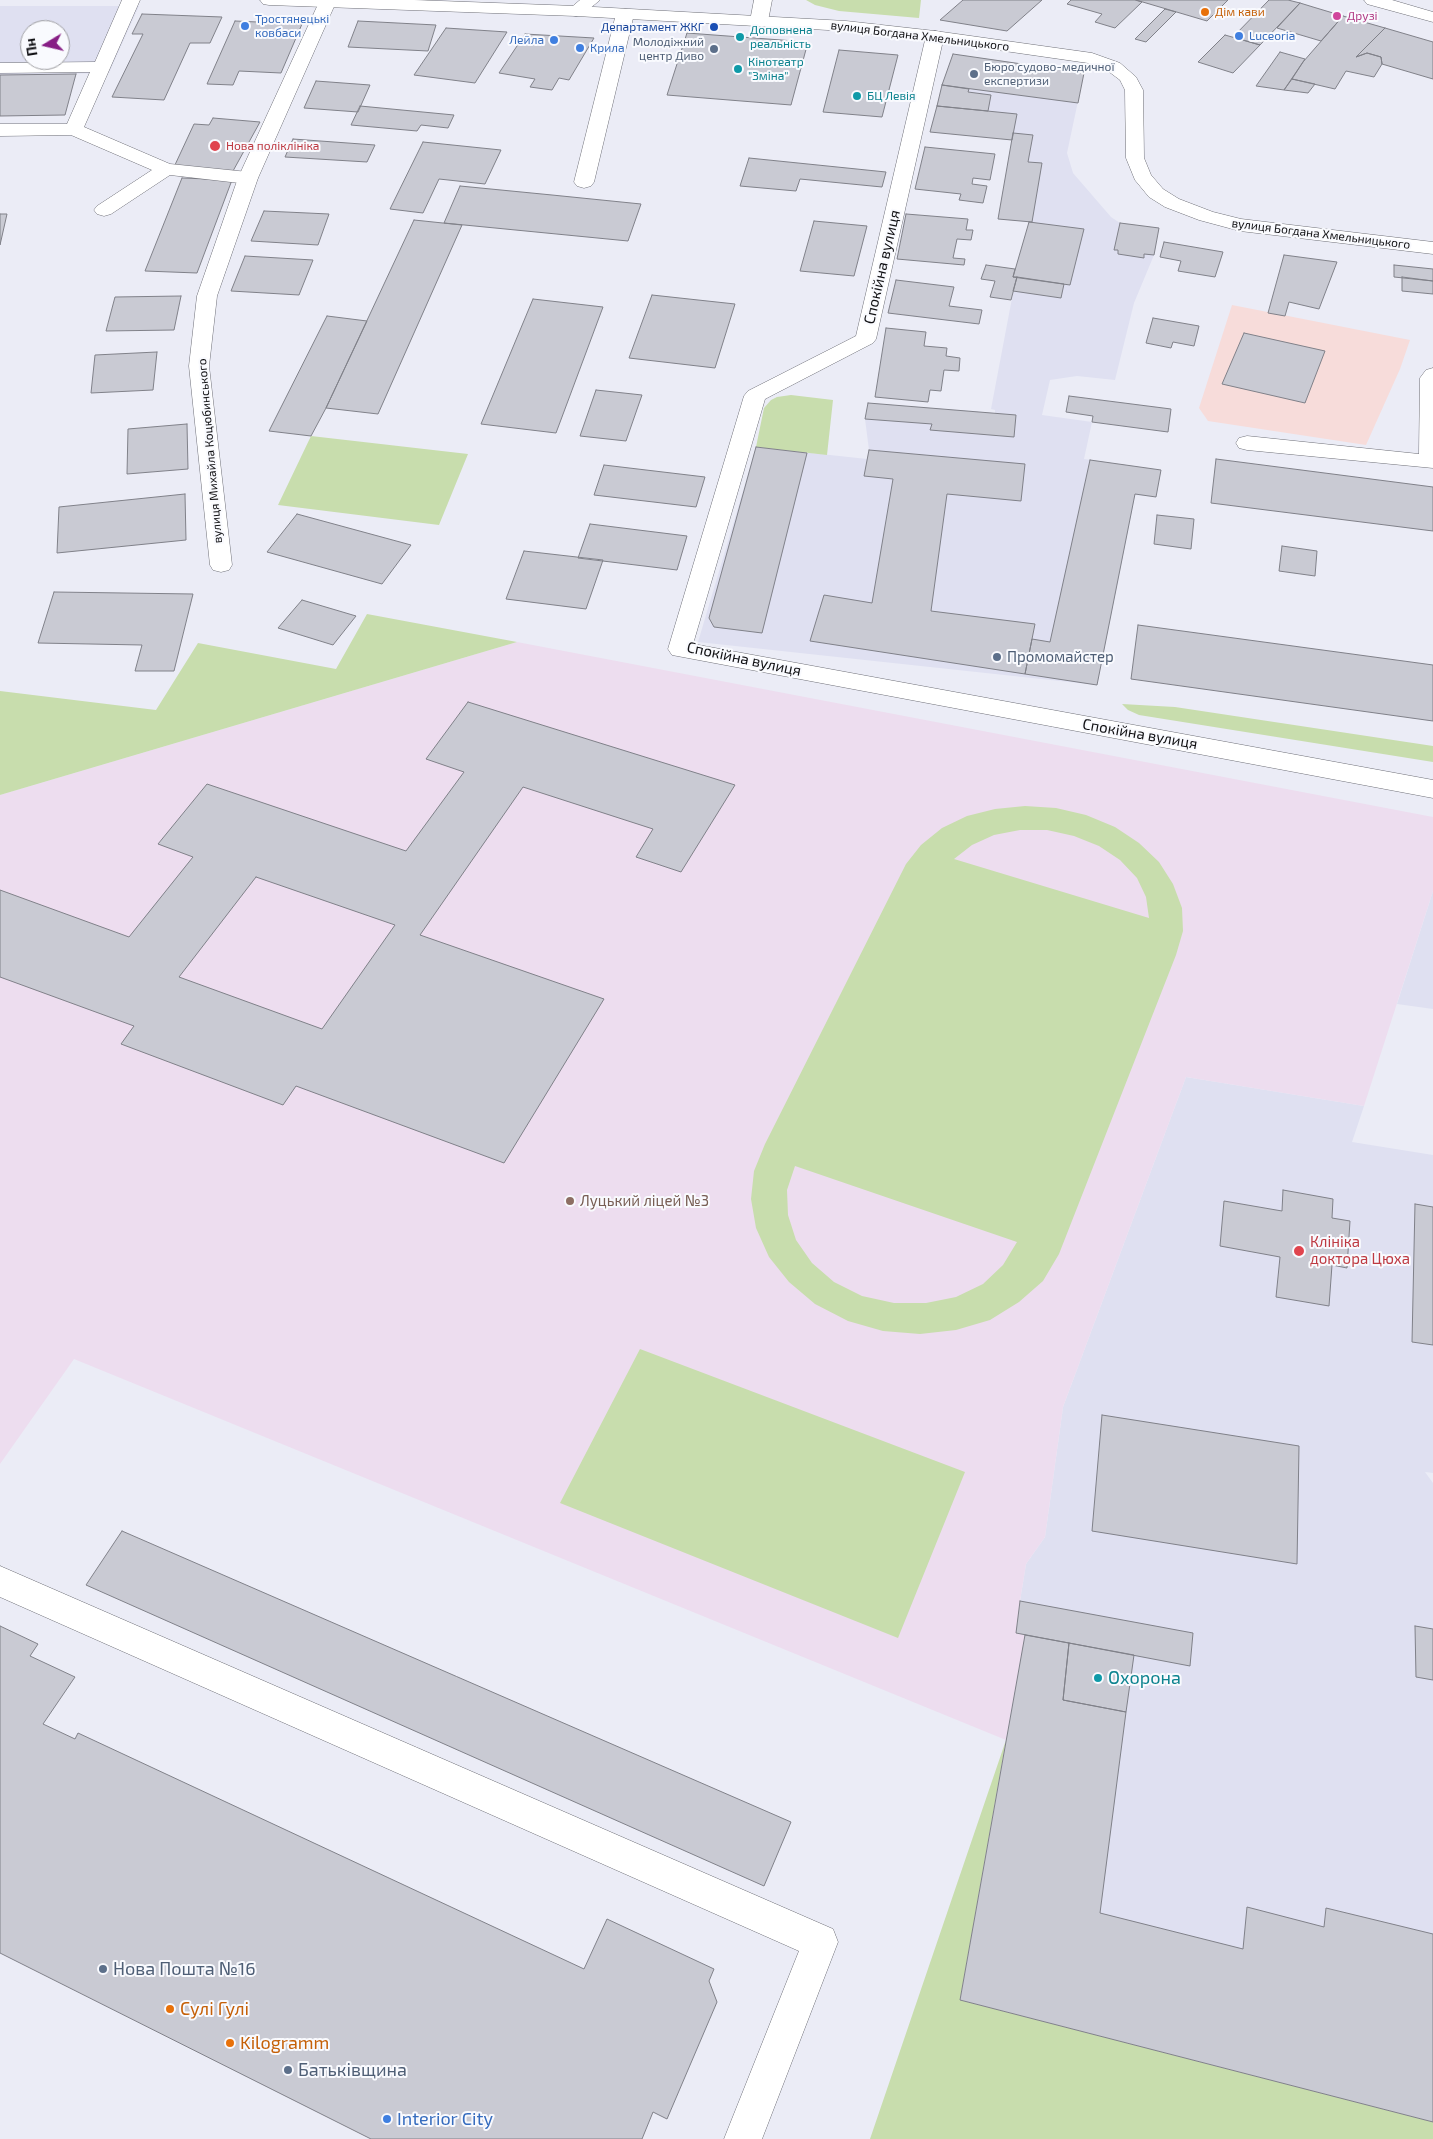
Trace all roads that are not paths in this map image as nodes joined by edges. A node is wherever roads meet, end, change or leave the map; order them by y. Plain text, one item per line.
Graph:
1 (131, 0) edge
2 (269, 0) edge
3 (591, 0) edge
4 (763, 0) edge
5 (1373, 0) edge
6 (327, 2) junction
7 (488, 4) edge
8 (576, 11) junction
9 (625, 14) junction
10 (1433, 17) edge
11 (760, 21) junction
12 (936, 36) junction
13 (101, 67) junction
14 (0, 68) edge
15 (74, 128) junction
16 (0, 130) edge
17 (166, 169) junction
18 (248, 178) junction
19 (584, 182) dead end
20 (104, 210) dead end
21 (1433, 248) edge
22 (1433, 374) edge
23 (1247, 443) dead end
24 (221, 564) dead end
25 (1433, 789) edge
26 (0, 1582) edge
27 (743, 2139) edge

1 - 13 street
2 - 6 street, вулиця Богдана Хмельницького
3 - 8 street
4 - 11 street
5 - 10 street
6 - 7 street, вулиця Богдана Хмельницького
6 - 18 street, вулиця Михайла Коцюбинського
7 - 8 street, вулиця Богдана Хмельницького
8 - 9 street, вулиця Богдана Хмельницького
9 - 11 street, вулиця Богдана Хмельницького
9 - 19 street
11 - 12 street, вулиця Богдана Хмельницького
12 - 21 street, вулиця Богдана Хмельницького
12 - 25 street, Спокійна вулиця
13 - 14 street
13 - 15 street
15 - 16 street
15 - 17 street
17 - 18 street
17 - 20 street
18 - 24 street, вулиця Михайла Коцюбинського
22 - 23 street
26 - 27 street

